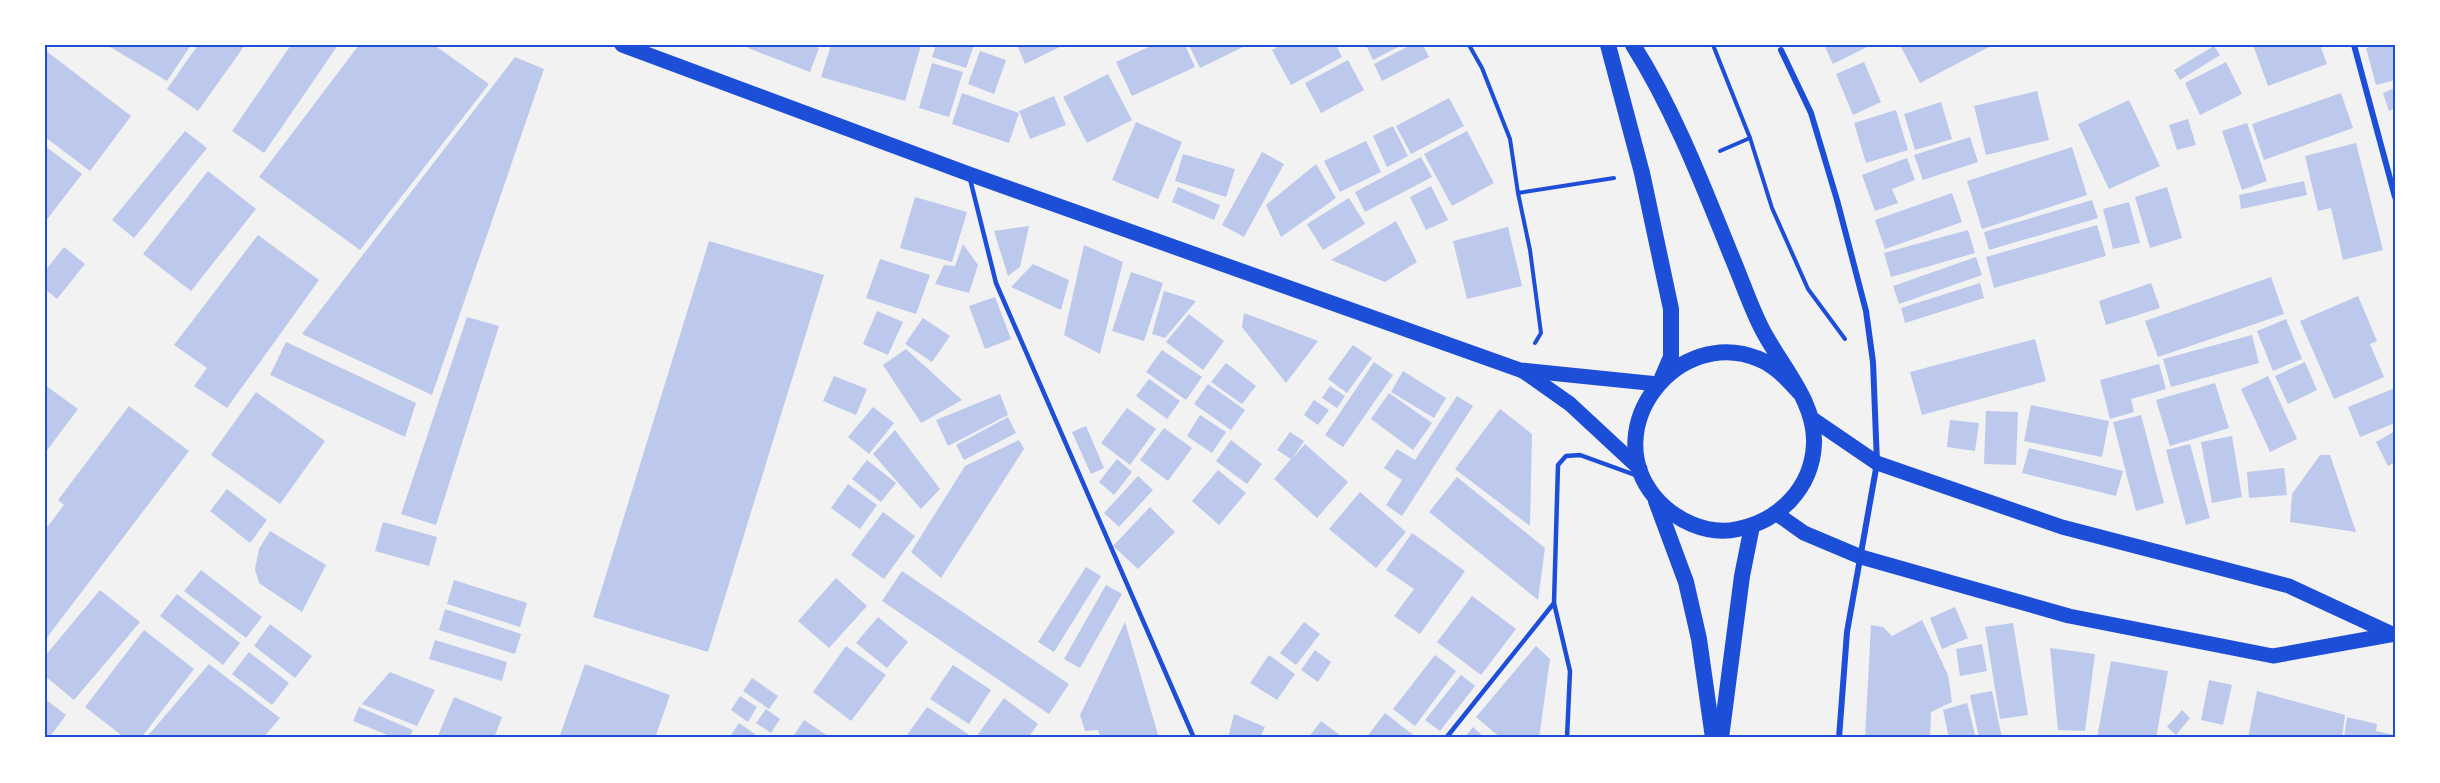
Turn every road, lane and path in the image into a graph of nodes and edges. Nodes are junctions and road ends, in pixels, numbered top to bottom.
1 (622, 45) edge
2 (1469, 45) edge
3 (1608, 45) edge
4 (1633, 45) edge
5 (1713, 45) edge
6 (2354, 45) edge
7 (1780, 47) edge
8 (969, 174) junction
9 (2395, 197) edge
10 (1873, 362) junction
11 (1520, 370) junction
12 (1660, 382) junction
13 (1799, 392) junction
14 (1811, 418) junction
15 (1877, 464) junction
16 (1642, 473) junction
17 (1653, 494) junction
18 (1777, 514) junction
19 (1752, 526) junction
20 (1861, 557) junction
21 (1554, 603) junction
22 (2392, 634) edge
23 (1194, 738) edge
24 (1446, 738) edge
25 (1567, 738) edge
26 (1713, 738) edge
27 (1721, 738) edge
28 (1839, 738) edge

1 - 8 main road
2 - 11 path
3 - 12 highway
4 - 13 highway
5 - 10 path
6 - 9 street
7 - 10 street
8 - 11 main road
8 - 23 lane
10 - 15 street
11 - 12 main road
11 - 16 main road
12 - 13 highway
12 - 16 highway
13 - 14 highway
14 - 15 main road
14 - 18 highway
15 - 20 street
15 - 22 main road
16 - 17 highway
16 - 21 lane
17 - 19 highway
17 - 26 highway
18 - 19 highway
18 - 20 main road
19 - 27 highway
20 - 22 main road
20 - 28 street
21 - 24 lane
21 - 25 lane

